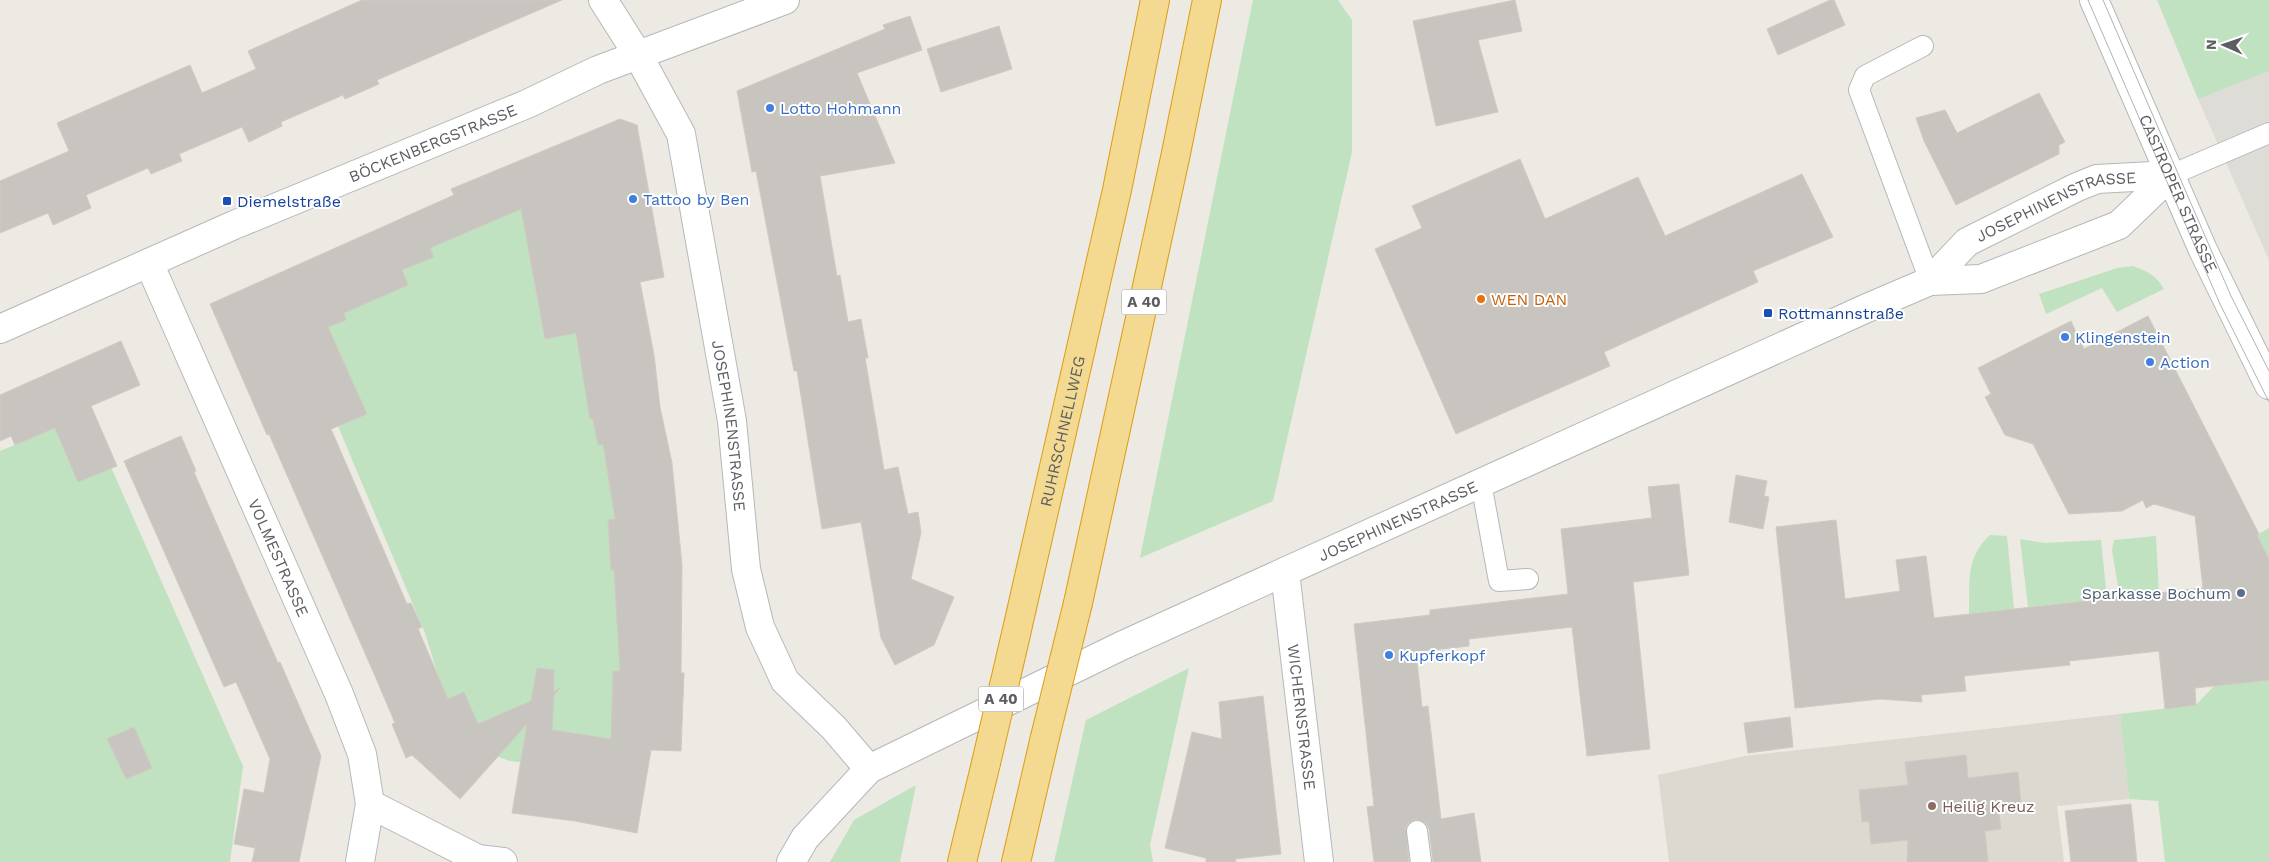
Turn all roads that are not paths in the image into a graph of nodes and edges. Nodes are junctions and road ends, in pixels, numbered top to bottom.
1 (603, 0) edge
2 (785, 0) edge
3 (1156, 0) edge
4 (1207, 0) edge
5 (2094, 0) edge
6 (1924, 46) dead end
7 (638, 56) junction
8 (2269, 133) edge
9 (2171, 175) junction
10 (149, 263) junction
11 (1930, 281) junction
12 (0, 329) edge
13 (2269, 385) edge
14 (1481, 483) junction
15 (1285, 572) junction
16 (1528, 578) dead end
17 (869, 768) junction
18 (370, 804) junction
19 (1417, 831) dead end
20 (360, 862) edge
21 (503, 862) edge
22 (791, 862) edge
23 (962, 862) edge
24 (1016, 862) edge
25 (1319, 862) edge
26 (1421, 862) edge

1 - 7 street
2 - 7 street, BÖCKENBERGSTRASSE
3 - 23 highway, RUHRSCHNELLWEG / A 40, bridge
4 - 24 highway, A 40, bridge
5 - 9 street, CASTROPER STRASSE
6 - 11 lane
7 - 10 street, BÖCKENBERGSTRASSE
7 - 17 street, JOSEPHINENSTRASSE
8 - 9 lane
9 - 11 street, JOSEPHINENSTRASSE
9 - 11 street, JOSEPHINENSTRASSE
9 - 13 street, CASTROPER STRASSE
10 - 12 street, BÖCKENBERGSTRASSE
10 - 18 street, VOLMESTRASSE
11 - 14 street, JOSEPHINENSTRASSE
14 - 15 street, JOSEPHINENSTRASSE
14 - 16 lane
15 - 17 street, JOSEPHINENSTRASSE
15 - 25 street, WICHERNSTRASSE
17 - 22 street, JOSEPHINENSTRASSE
18 - 20 street, VOLMESTRASSE
18 - 21 street
19 - 26 lane

